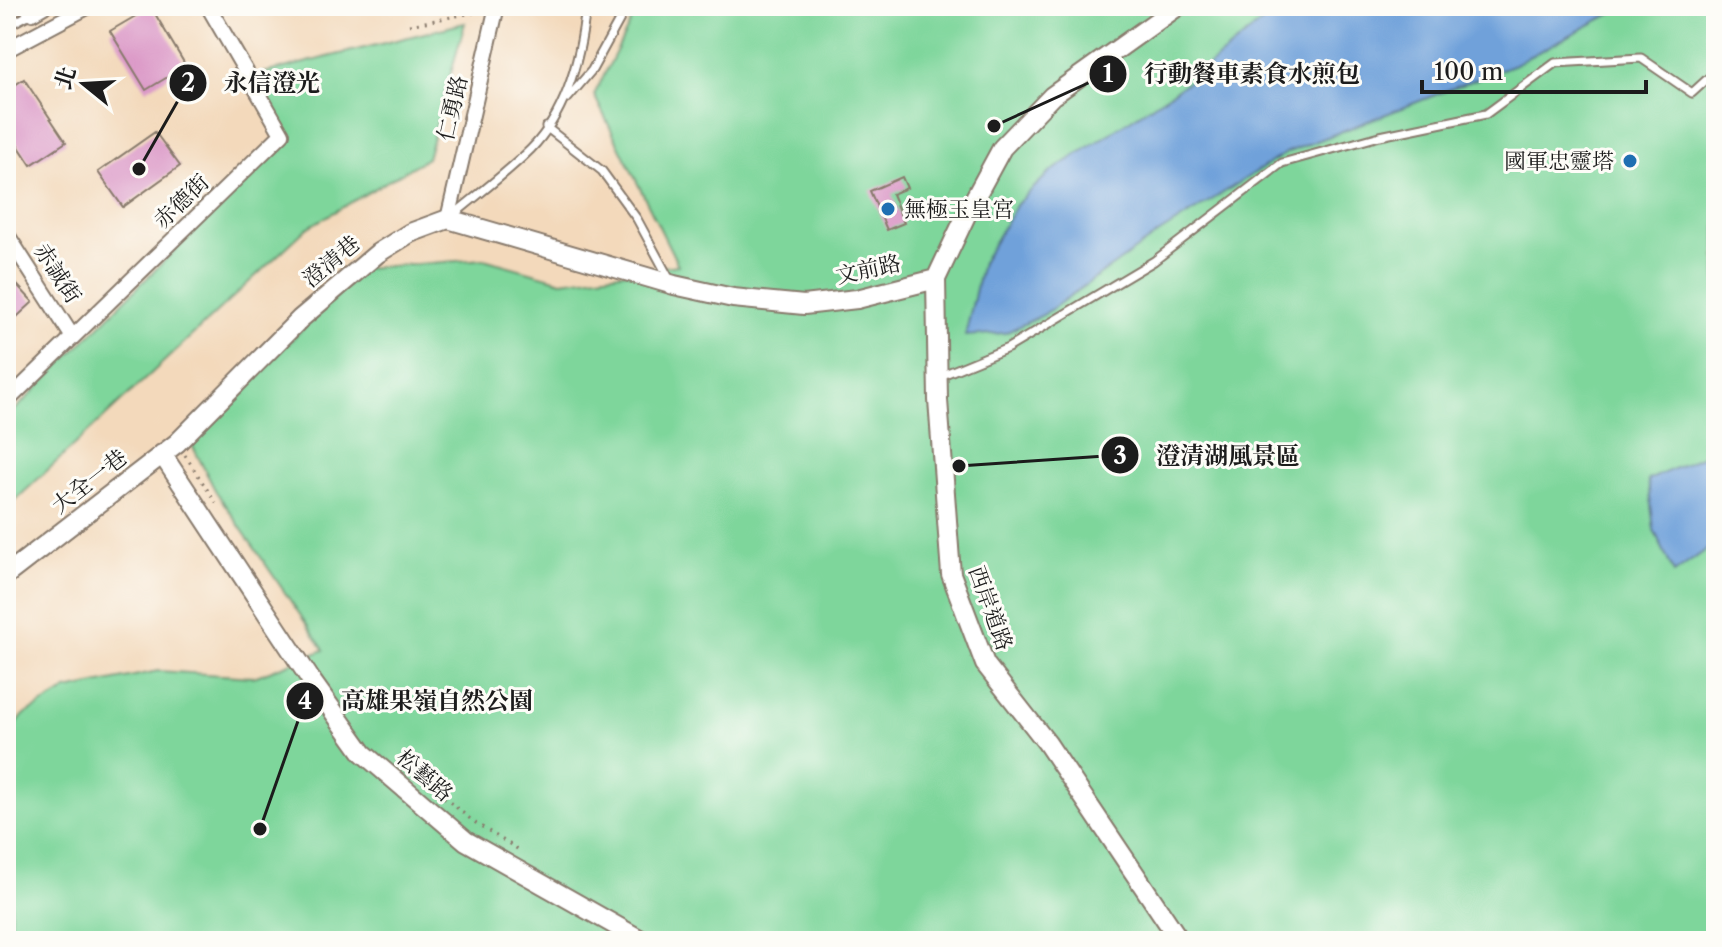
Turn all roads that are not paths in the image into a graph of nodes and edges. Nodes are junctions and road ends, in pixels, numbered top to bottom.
1 (89, 6) edge
2 (208, 6) edge
3 (497, 6) edge
4 (586, 6) edge
5 (627, 6) edge
6 (1178, 6) edge
7 (34, 8) edge
8 (6, 27) edge
9 (46, 30) junction
10 (6, 50) edge
11 (1716, 71) edge
12 (564, 102) junction
13 (546, 127) junction
14 (448, 219) junction
15 (6, 233) edge
16 (936, 279) junction
17 (674, 285) junction
18 (72, 336) junction
19 (938, 377) junction
20 (6, 402) edge
21 (170, 448) junction
22 (6, 575) edge
23 (645, 934) edge
24 (1180, 941) edge

1 - 9 street
2 - 18 street, 赤德街
3 - 14 street, 仁勇路
4 - 12 lane, 澄清巷
5 - 12 lane, 澄清巷
6 - 16 street, 文前路
7 - 8 lane
7 - 9 street
9 - 10 street
11 - 19 lane
12 - 13 lane, 澄清巷
13 - 14 lane, 澄清巷
13 - 17 lane
14 - 17 street, 文前路
14 - 21 street, 澄清巷
15 - 18 street, 赤誠街
16 - 17 street, 文前路
16 - 19 street, 西岸道路
18 - 20 street, 赤德街
19 - 24 street, 西岸道路
21 - 22 street, 大全一巷
21 - 23 street, 松藝路

